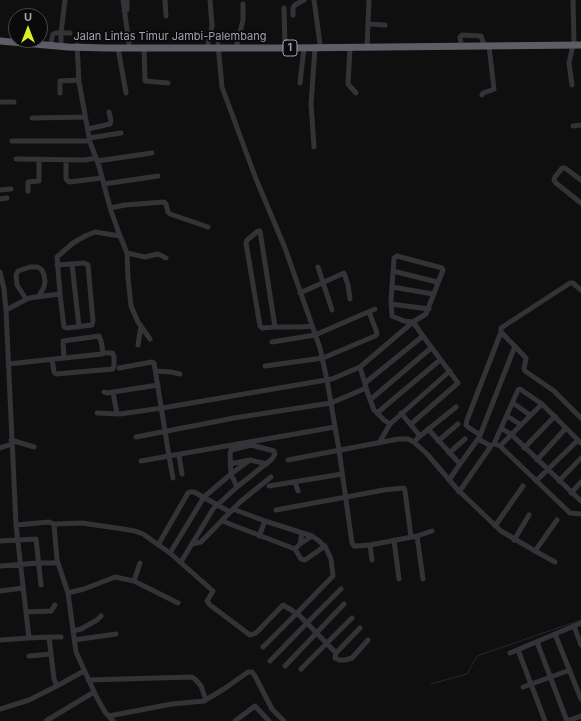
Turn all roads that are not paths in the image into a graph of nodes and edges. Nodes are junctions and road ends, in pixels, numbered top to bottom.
1 (65, 0) edge
2 (123, 0) edge
3 (127, 0) edge
4 (165, 0) edge
5 (210, 0) edge
6 (304, 0) edge
7 (314, 0) edge
8 (369, 0) edge
9 (573, 0) edge
10 (243, 4) dead end
11 (284, 8) dead end
12 (124, 11) junction
13 (292, 15) dead end
14 (166, 16) dead end
15 (368, 24) junction
16 (384, 25) dead end
17 (70, 32) dead end
18 (62, 34) junction
19 (0, 40) edge
20 (48, 43) edge
21 (51, 43) junction
22 (61, 44) junction
23 (129, 44) junction
24 (208, 44) junction
25 (238, 44) junction
26 (285, 44) junction
27 (486, 44) junction
28 (577, 44) edge
29 (77, 46) junction
30 (218, 46) junction
31 (318, 46) junction
32 (367, 46) junction
33 (118, 48) junction
34 (144, 48) junction
35 (304, 48) junction
36 (350, 48) junction
37 (79, 80) junction
38 (168, 83) dead end
39 (300, 83) dead end
40 (572, 85) dead end
41 (60, 93) dead end
42 (126, 93) dead end
43 (356, 93) dead end
44 (482, 95) dead end
45 (0, 102) edge
46 (14, 102) dead end
47 (109, 112) dead end
48 (85, 117) junction
49 (32, 118) dead end
50 (581, 125) edge
51 (106, 126) junction
52 (573, 126) dead end
53 (88, 129) junction
54 (121, 133) dead end
55 (108, 136) junction
56 (90, 140) junction
57 (12, 141) dead end
58 (314, 147) dead end
59 (152, 153) dead end
60 (16, 159) dead end
61 (39, 159) junction
62 (96, 159) junction
63 (66, 160) junction
64 (158, 176) dead end
65 (102, 178) junction
66 (581, 180) edge
67 (104, 184) junction
68 (11, 189) dead end
69 (0, 190) edge
70 (28, 191) dead end
71 (7, 198) dead end
72 (0, 199) edge
73 (581, 203) edge
74 (111, 211) junction
75 (208, 227) dead end
76 (120, 236) junction
77 (127, 253) junction
78 (166, 258) dead end
79 (72, 264) junction
80 (57, 265) junction
81 (318, 267) dead end
82 (393, 271) junction
83 (0, 274) edge
84 (437, 282) junction
85 (323, 283) junction
86 (392, 287) junction
87 (581, 290) edge
88 (300, 293) junction
89 (60, 294) junction
90 (433, 294) junction
91 (39, 296) junction
92 (26, 299) junction
93 (350, 299) dead end
94 (391, 304) junction
95 (375, 309) dead end
96 (428, 309) junction
97 (6, 310) junction
98 (332, 310) dead end
99 (369, 312) junction
100 (413, 322) junction
101 (141, 326) junction
102 (312, 326) junction
103 (79, 327) junction
104 (275, 327) junction
105 (501, 332) junction
106 (315, 335) junction
107 (423, 336) junction
108 (150, 339) dead end
109 (272, 342) dead end
110 (138, 345) dead end
111 (515, 346) junction
112 (431, 348) junction
113 (103, 353) junction
114 (64, 358) junction
115 (323, 358) junction
116 (52, 359) junction
117 (440, 360) junction
118 (8, 364) junction
119 (265, 366) dead end
120 (360, 366) junction
121 (119, 368) dead end
122 (156, 371) junction
123 (450, 372) junction
124 (180, 374) dead end
125 (327, 380) junction
126 (158, 385) junction
127 (366, 386) junction
128 (104, 392) dead end
129 (113, 392) junction
130 (370, 400) junction
131 (331, 403) junction
132 (513, 404) junction
133 (542, 404) junction
134 (456, 407) dead end
135 (162, 408) junction
136 (97, 413) dead end
137 (377, 413) junction
138 (401, 413) junction
139 (117, 414) junction
140 (508, 416) junction
141 (530, 416) junction
142 (555, 416) junction
143 (581, 418) edge
144 (390, 424) junction
145 (410, 424) junction
146 (458, 424) dead end
147 (522, 424) junction
148 (335, 427) junction
149 (501, 428) junction
150 (566, 428) junction
151 (428, 429) junction
152 (166, 431) junction
153 (512, 435) junction
154 (136, 436) dead end
155 (420, 436) junction
156 (479, 437) junction
157 (465, 439) dead end
158 (438, 441) junction
159 (12, 442) junction
160 (414, 442) junction
161 (580, 442) edge
162 (379, 443) junction
163 (0, 446) edge
164 (495, 446) junction
165 (34, 447) dead end
166 (524, 448) junction
167 (339, 450) junction
168 (449, 453) junction
169 (179, 455) junction
170 (170, 456) junction
171 (581, 458) edge
172 (250, 460) junction
173 (288, 460) dead end
174 (537, 460) junction
175 (141, 461) dead end
176 (230, 464) junction
177 (267, 464) junction
178 (460, 464) junction
179 (548, 469) junction
180 (182, 474) dead end
181 (231, 474) junction
182 (342, 474) junction
183 (271, 477) dead end
184 (173, 478) dead end
185 (449, 480) junction
186 (536, 480) junction
187 (559, 481) junction
188 (295, 482) junction
189 (581, 482) edge
190 (269, 486) dead end
191 (523, 486) dead end
192 (237, 487) junction
193 (298, 491) dead end
194 (459, 492) junction
195 (571, 493) junction
196 (204, 496) junction
197 (345, 498) junction
198 (240, 502) junction
199 (581, 502) edge
200 (217, 504) junction
201 (232, 510) junction
202 (276, 510) dead end
203 (241, 511) junction
204 (581, 514) edge
205 (529, 515) dead end
206 (557, 520) dead end
207 (222, 521) junction
208 (265, 521) junction
209 (54, 524) junction
210 (16, 525) junction
211 (495, 526) junction
212 (432, 531) dead end
213 (302, 533) junction
214 (259, 536) junction
215 (312, 536) junction
216 (414, 537) junction
217 (17, 540) junction
218 (394, 540) junction
219 (514, 540) junction
220 (0, 541) edge
221 (192, 544) junction
222 (300, 544) junction
223 (158, 545) junction
224 (370, 545) junction
225 (325, 546) junction
226 (295, 548) junction
227 (535, 551) junction
228 (170, 553) junction
229 (372, 560) dead end
230 (181, 562) junction
231 (555, 562) dead end
232 (38, 563) junction
233 (57, 563) junction
234 (140, 563) dead end
235 (19, 564) junction
236 (0, 566) edge
237 (399, 579) dead end
238 (423, 579) dead end
239 (134, 581) junction
240 (41, 585) dead end
241 (23, 588) junction
242 (341, 589) dead end
243 (0, 591) edge
244 (68, 593) junction
245 (178, 604) dead end
246 (344, 604) dead end
247 (55, 605) dead end
248 (26, 612) junction
249 (295, 612) junction
250 (101, 616) dead end
251 (352, 618) dead end
252 (307, 623) junction
253 (581, 623) edge
254 (574, 626) junction
255 (360, 628) dead end
256 (73, 631) junction
257 (116, 634) dead end
258 (316, 634) junction
259 (555, 634) junction
260 (49, 637) junction
261 (62, 637) dead end
262 (28, 638) junction
263 (0, 640) edge
264 (74, 640) junction
265 (368, 640) dead end
266 (537, 642) junction
267 (326, 644) junction
268 (581, 645) edge
269 (263, 647) dead end
270 (518, 650) junction
271 (336, 653) junction
272 (510, 653) dead end
273 (51, 654) junction
274 (30, 656) dead end
275 (270, 661) dead end
276 (284, 666) dead end
277 (301, 669) dead end
278 (570, 670) junction
279 (84, 671) junction
280 (551, 677) junction
281 (88, 680) junction
282 (531, 684) junction
283 (57, 686) junction
284 (523, 688) dead end
285 (94, 692) junction
286 (581, 699) edge
287 (206, 700) junction
288 (0, 709) edge
289 (109, 716) junction
290 (581, 716) edge
291 (265, 720) edge
292 (46, 721) edge
293 (113, 721) edge
294 (235, 721) edge
295 (284, 721) edge
296 (545, 721) edge
297 (567, 721) edge

1 - 18 street
2 - 12 street
3 - 12 street
4 - 14 street
5 - 24 street
6 - 13 street
7 - 31 street
8 - 15 street
9 - 28 street
10 - 25 street
11 - 26 street
12 - 23 street
15 - 16 street
15 - 32 street
17 - 18 street
18 - 21 street
18 - 22 street
19 - 29 highway, Jalan Lintas Timur Jambi-Palembang / 1
20 - 21 highway, Jalan Lintas Timur Jambi-Palembang / 1
21 - 22 highway, Jalan Lintas Timur Jambi-Palembang / 1
22 - 29 highway, Jalan Lintas Timur Jambi-Palembang / 1
23 - 24 highway, Jalan Lintas Timur Jambi-Palembang / 1
23 - 29 highway, Jalan Lintas Timur Jambi-Palembang / 1
24 - 30 highway, Jalan Lintas Timur Jambi-Palembang / 1
25 - 26 highway, Jalan Lintas Timur Jambi-Palembang / 1
25 - 30 highway, Jalan Lintas Timur Jambi-Palembang / 1
26 - 31 highway, Jalan Lintas Timur Jambi-Palembang / 1
27 - 28 highway, Jalan Lintas Timur Jambi-Palembang / 1
27 - 32 highway, Jalan Lintas Timur Jambi-Palembang / 1
27 - 32 highway, Jalan Lintas Timur Jambi-Palembang / 1
27 - 44 street
28 - 40 street
29 - 33 highway, Jalan Lintas Timur Jambi-Palembang / 1
29 - 37 street
30 - 34 highway, Jalan Lintas Timur Jambi-Palembang / 1
30 - 35 highway, Jalan Lintas Timur Jambi-Palembang / 1
30 - 88 street
31 - 32 highway, Jalan Lintas Timur Jambi-Palembang / 1
31 - 35 highway, Jalan Lintas Timur Jambi-Palembang / 1
31 - 36 highway, Jalan Lintas Timur Jambi-Palembang / 1
31 - 58 street
32 - 36 highway, Jalan Lintas Timur Jambi-Palembang / 1
33 - 34 highway, Jalan Lintas Timur Jambi-Palembang / 1
33 - 42 street
34 - 38 street
35 - 39 street
36 - 43 street
37 - 41 street
37 - 48 street
45 - 46 street
47 - 51 street
48 - 49 street
48 - 53 street
50 - 52 street
51 - 53 street
51 - 55 street
53 - 56 street
54 - 55 street
55 - 56 street
56 - 57 street
56 - 62 street
59 - 62 street
60 - 61 street
61 - 63 street
61 - 70 street
62 - 63 street
62 - 65 street
63 - 65 street
64 - 67 street
65 - 67 street
66 - 73 street
67 - 74 street
68 - 69 street
71 - 72 street
74 - 75 street
74 - 76 street
76 - 77 street
76 - 80 street
77 - 78 street
77 - 101 street
79 - 80 street
79 - 103 street
79 - 103 street
80 - 89 street
81 - 85 street
82 - 84 street
82 - 84 street
82 - 86 street
83 - 97 street
84 - 90 street
85 - 88 street
85 - 93 street
85 - 98 street
86 - 90 street
86 - 94 street
87 - 105 street
88 - 102 street
89 - 91 street
89 - 103 street
90 - 96 street
91 - 92 street
91 - 92 street
92 - 97 street
94 - 96 street
94 - 100 street
95 - 99 street
96 - 100 street
97 - 118 street
99 - 106 street
99 - 115 street
100 - 107 street
100 - 120 street
101 - 108 street
101 - 110 street
102 - 104 street
102 - 106 street
104 - 104 street
105 - 111 street
105 - 156 street
106 - 109 street
106 - 115 street
107 - 112 street
107 - 127 street
111 - 143 street
111 - 156 street
112 - 117 street
112 - 130 street
113 - 114 street
113 - 114 street
113 - 116 street
114 - 116 street
115 - 119 street
115 - 125 street
116 - 118 street
117 - 123 street
117 - 137 street
118 - 159 street
120 - 125 street
120 - 127 street
121 - 122 street
122 - 124 street
122 - 126 street
123 - 138 street
123 - 145 street
125 - 131 street
125 - 135 street
126 - 129 street
126 - 135 street
127 - 130 street
127 - 131 street
128 - 129 street
129 - 139 street
130 - 137 street
131 - 148 street
131 - 152 street
132 - 133 street
132 - 140 street
132 - 141 street
133 - 141 street
133 - 142 street
134 - 151 street
135 - 139 street
135 - 152 street
136 - 139 street
137 - 144 street
138 - 144 street
138 - 145 street
140 - 147 street
140 - 149 street
141 - 147 street
142 - 150 street
142 - 166 street
144 - 162 street
145 - 155 street
146 - 158 street
147 - 153 street
148 - 167 street
148 - 169 street
149 - 153 street
149 - 164 street
150 - 161 street
150 - 174 street
151 - 155 street
151 - 158 street
152 - 154 street
152 - 170 street
153 - 164 street
153 - 166 street
155 - 160 street
156 - 164 street
156 - 178 street
157 - 168 street
158 - 168 street
159 - 163 street
159 - 165 street
159 - 210 street
160 - 162 street
160 - 185 street
161 - 179 street
162 - 167 street
164 - 186 street
164 - 194 street
166 - 174 street
167 - 173 street
167 - 182 street
168 - 178 street
169 - 170 street
169 - 180 street
170 - 175 street
170 - 184 street
171 - 187 street
172 - 176 street
172 - 177 street
172 - 181 street
174 - 179 street
176 - 177 street
176 - 181 street
177 - 192 street
178 - 185 street
179 - 186 street
179 - 187 street
181 - 192 street
181 - 196 street
182 - 188 street
182 - 197 street
183 - 198 street
185 - 194 street
186 - 204 street
187 - 195 street
188 - 190 street
188 - 193 street
189 - 195 street
191 - 211 street
192 - 200 street
194 - 211 street
195 - 199 street
196 - 200 street
196 - 223 street
196 - 228 street
197 - 202 street
197 - 216 street
197 - 224 street
198 - 201 street
198 - 203 street
200 - 201 street
200 - 221 street
201 - 203 street
201 - 207 street
203 - 208 street
205 - 219 street
206 - 227 street
207 - 214 street
207 - 221 street
208 - 213 street
208 - 214 street
209 - 210 street
209 - 223 street
209 - 233 street
210 - 217 street
211 - 219 street
212 - 216 street
213 - 215 street
213 - 222 street
214 - 226 street
215 - 222 street
215 - 225 street
216 - 218 street
216 - 238 street
217 - 220 street
217 - 232 street
217 - 235 street
218 - 224 street
218 - 237 street
219 - 227 street
221 - 230 street
222 - 226 street
223 - 228 street
224 - 229 street
225 - 226 street
225 - 249 street
227 - 231 street
228 - 230 street
230 - 249 street
232 - 233 street
232 - 235 street
232 - 240 street
233 - 244 street
234 - 239 street
235 - 236 street
235 - 241 street
239 - 244 street
239 - 245 street
241 - 243 street
241 - 248 street
242 - 252 street
244 - 256 street
246 - 258 street
247 - 248 street
248 - 262 street
249 - 252 street
249 - 269 street
250 - 256 street
251 - 267 street
252 - 258 street
252 - 275 street
253 - 254 street
254 - 259 street
254 - 268 street
255 - 271 street
256 - 264 street
257 - 264 street
258 - 267 street
258 - 276 street
259 - 266 street
259 - 278 street
260 - 261 street
260 - 262 street
260 - 273 street
262 - 263 street
264 - 279 street
265 - 271 street
266 - 270 street
266 - 280 street
267 - 271 street
267 - 277 street
270 - 272 street
270 - 282 street
273 - 274 street
273 - 283 street
278 - 280 street
278 - 286 street
279 - 281 street
279 - 283 street
280 - 282 street
280 - 297 street
281 - 285 street
281 - 287 street
282 - 284 street
282 - 296 street
283 - 288 street
285 - 289 street
285 - 292 street
287 - 289 street
287 - 295 street
289 - 293 street
290 - 297 street
291 - 294 street

